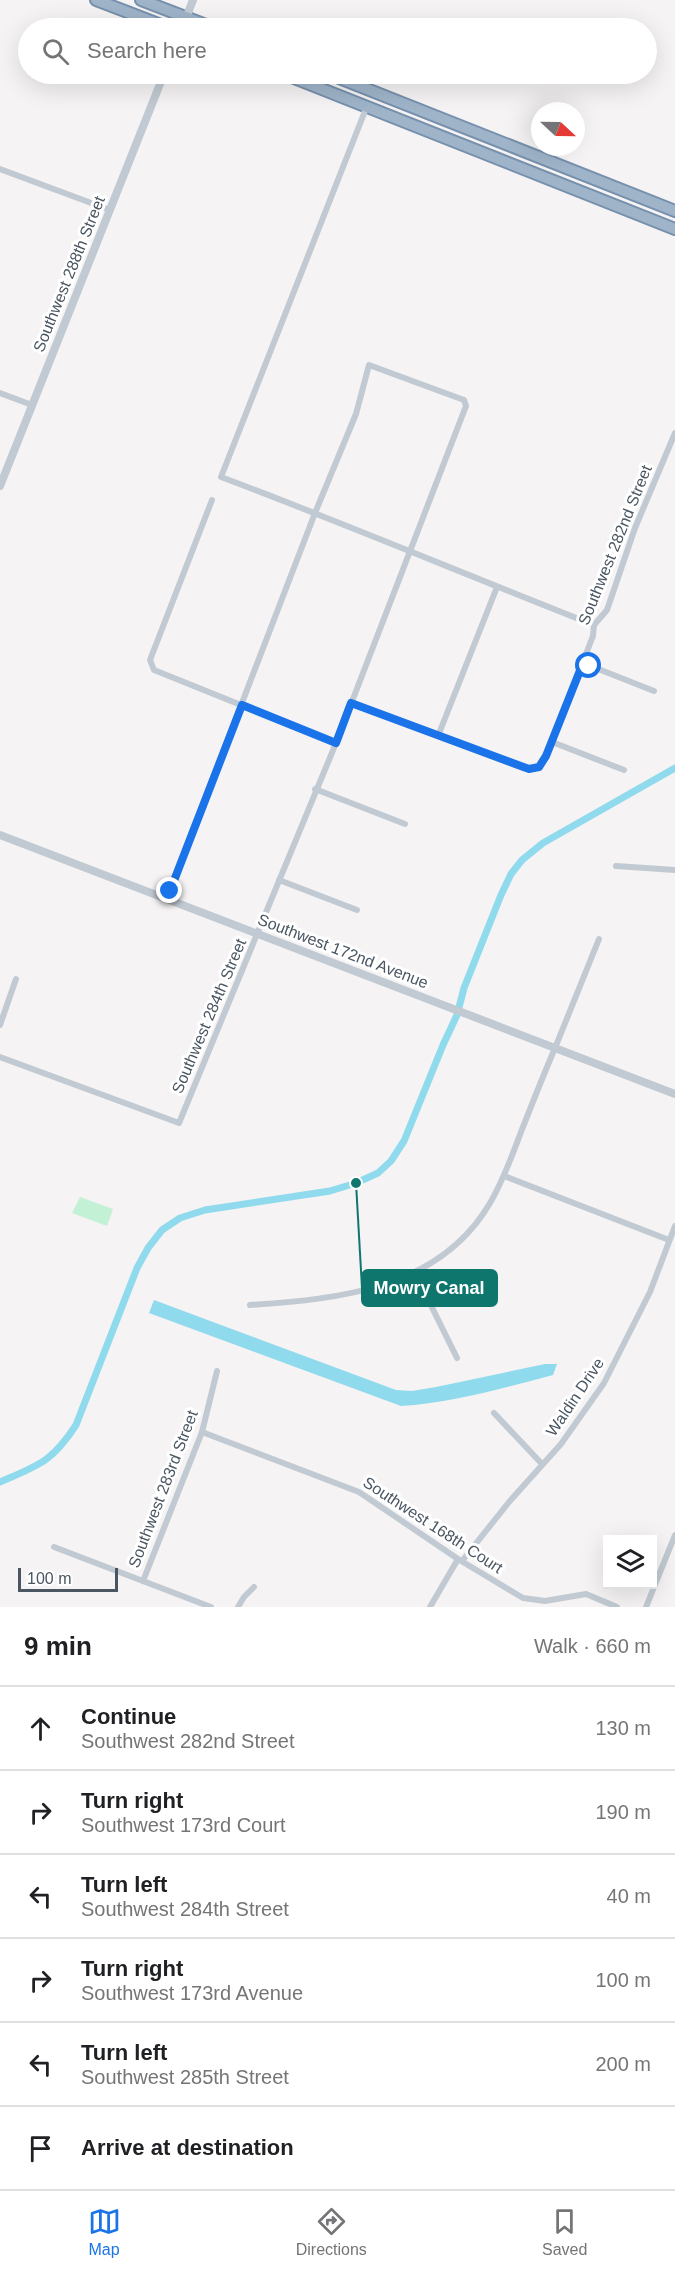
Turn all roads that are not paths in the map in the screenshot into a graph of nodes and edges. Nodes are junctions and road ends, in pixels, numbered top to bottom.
1 (96, 0) edge
2 (141, 0) edge
3 (192, 0) edge
4 (186, 17) joint
5 (143, 18) edge
6 (160, 84) edge
7 (310, 84) edge
8 (354, 84) edge
9 (367, 106) junction
10 (0, 169) edge
11 (110, 210) junction
12 (675, 211) edge
13 (675, 229) edge
14 (0, 393) edge
15 (32, 405) junction
16 (675, 433) edge
17 (0, 486) edge
18 (212, 500) dead end
19 (315, 513) junction
20 (409, 552) junction
21 (497, 587) junction
22 (594, 625) junction
23 (583, 663) junction
24 (654, 692) dead end
25 (351, 703) junction
26 (242, 705) junction
27 (438, 736) junction
28 (552, 742) junction
29 (336, 743) junction
30 (624, 770) dead end
31 (315, 789) junction
32 (405, 824) dead end
33 (0, 835) edge
34 (616, 866) dead end
35 (675, 870) edge
36 (279, 880) junction
37 (167, 898) junction
38 (357, 909) dead end
39 (258, 934) junction
40 (599, 939) dead end
41 (16, 980) dead end
42 (0, 1025) edge
43 (555, 1048) junction
44 (0, 1057) edge
45 (675, 1094) edge
46 (504, 1176) junction
47 (675, 1226) edge
48 (669, 1240) junction
49 (416, 1273) junction
50 (250, 1305) dead end
51 (458, 1358) dead end
52 (217, 1371) dead end
53 (494, 1413) dead end
54 (202, 1432) junction
55 (542, 1464) junction
56 (675, 1535) edge
57 (54, 1547) dead end
58 (460, 1560) junction
59 (143, 1581) junction
60 (254, 1587) dead end
61 (211, 1607) edge
62 (238, 1607) edge
63 (430, 1607) edge
64 (617, 1607) edge
65 (646, 1607) edge

1 - 5 highway
2 - 4 highway
3 - 4 street
6 - 11 street, Southwest 288th Street
7 - 9 highway
8 - 12 highway
9 - 13 highway
9 - 19 street
10 - 11 street
11 - 15 street, Southwest 288th Street
14 - 15 street
15 - 17 street, Southwest 288th Street
16 - 22 street, Southwest 282nd Street
18 - 26 street
19 - 20 street
19 - 20 street, Southwest 284th Street
19 - 26 street
20 - 21 street
20 - 25 street, Southwest 284th Street
21 - 22 street
21 - 27 street
22 - 23 street, Southwest 282nd Street
23 - 24 street
23 - 28 street, Southwest 282nd Street
25 - 27 street
25 - 29 street, Southwest 284th Street
26 - 29 street
26 - 37 street
27 - 28 street, Southwest 282nd Street
28 - 30 street
29 - 31 street, Southwest 284th Street
31 - 32 street
31 - 36 street, Southwest 284th Street
33 - 37 street, Southwest 172nd Avenue
34 - 35 street
36 - 38 street
36 - 39 street, Southwest 284th Street
37 - 39 street, Southwest 172nd Avenue
39 - 43 street, Southwest 172nd Avenue
39 - 44 street, Southwest 284th Street
40 - 43 street
41 - 42 street
43 - 45 street, Southwest 172nd Avenue
43 - 46 street
46 - 48 street
46 - 49 street
47 - 48 street, Waldin Drive
48 - 55 street, Waldin Drive
49 - 50 street
49 - 51 street
52 - 54 street, Southwest 283rd Street
53 - 55 street
54 - 58 street, Southwest 168th Court
54 - 59 street, Southwest 283rd Street
55 - 58 street, Waldin Drive
56 - 65 street
57 - 59 street
58 - 63 street, Waldin Drive
58 - 64 street, Southwest 168th Court
59 - 61 street
60 - 62 street

